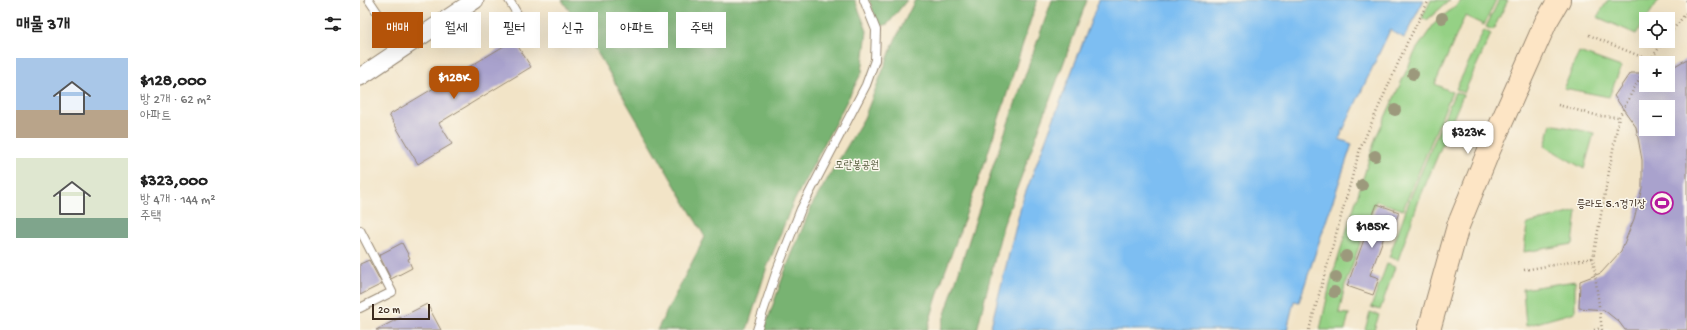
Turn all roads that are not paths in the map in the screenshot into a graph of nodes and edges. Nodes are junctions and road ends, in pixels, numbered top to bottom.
1 (369, 0) edge
2 (509, 0) edge
3 (864, 0) edge
4 (1559, 0) edge
5 (469, 2) edge
6 (516, 12) edge
7 (402, 49) junction
8 (360, 77) edge
9 (360, 230) edge
10 (360, 308) edge
11 (756, 330) edge
12 (1429, 330) edge

1 - 7 lane
2 - 6 lane
3 - 11 lane
4 - 12 street
5 - 7 street
7 - 8 street
9 - 10 lane

